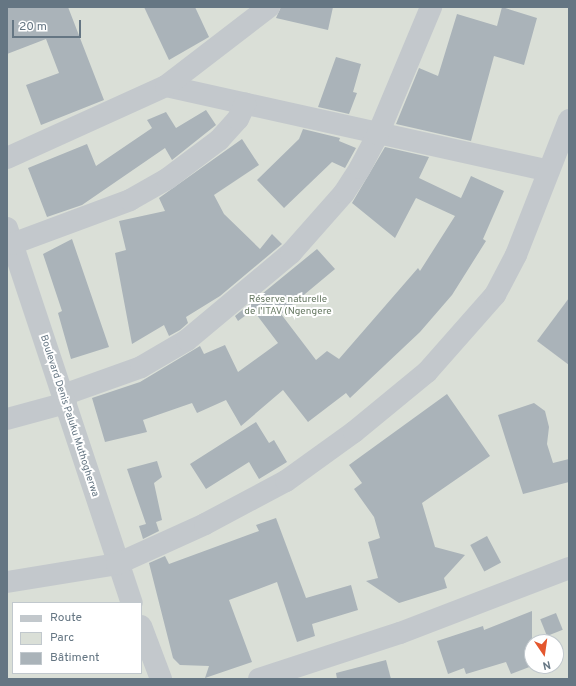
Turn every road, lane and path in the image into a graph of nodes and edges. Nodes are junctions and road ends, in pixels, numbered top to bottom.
1 (269, 7) edge
2 (431, 7) edge
3 (166, 86) junction
4 (244, 104) junction
5 (569, 120) edge
6 (378, 134) junction
7 (7, 158) edge
8 (549, 171) junction
9 (9, 239) edge
10 (65, 399) junction
11 (7, 419) edge
12 (117, 564) junction
13 (569, 568) edge
14 (7, 582) edge
15 (132, 602) edge
16 (142, 629) edge
17 (161, 679) edge
18 (259, 679) edge

1 - 3 street
2 - 6 street
3 - 4 street
3 - 7 street
4 - 6 street
4 - 9 street
5 - 8 street
6 - 8 street
6 - 10 street
8 - 12 street
9 - 10 street, Boulevard Denis Paluku Muthogherwa
10 - 11 street
10 - 12 street, Boulevard Denis Paluku Muthogherwa
12 - 14 street
12 - 15 street, Boulevard Denis Paluku Muthogherwa
13 - 18 street
16 - 17 street

